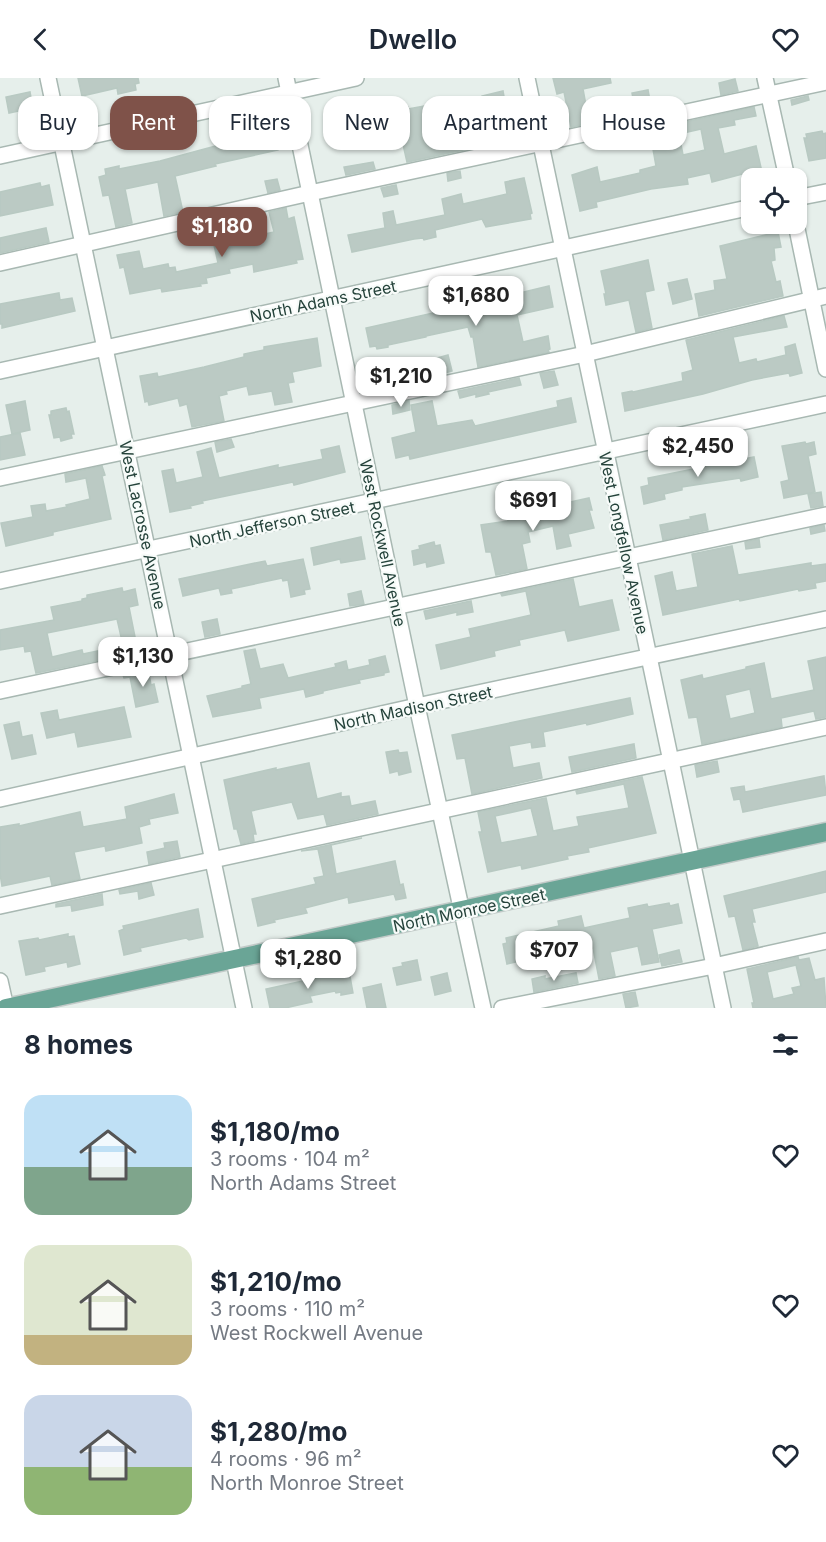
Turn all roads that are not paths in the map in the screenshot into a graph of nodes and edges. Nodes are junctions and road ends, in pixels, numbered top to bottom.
1 (48, 78) edge
2 (356, 78) edge
3 (527, 78) edge
4 (765, 78) edge
5 (826, 82) edge
6 (287, 85) edge
7 (768, 94) junction
8 (52, 96) edge
9 (531, 96) edge
10 (98, 133) edge
11 (569, 138) edge
12 (27, 150) edge
13 (64, 150) edge
14 (513, 150) edge
15 (542, 150) edge
16 (0, 156) edge
17 (785, 168) edge
18 (826, 192) edge
19 (310, 193) junction
20 (807, 196) edge
21 (741, 209) edge
22 (799, 234) edge
23 (84, 245) junction
24 (562, 248) junction
25 (0, 263) edge
26 (333, 298) junction
27 (819, 298) edge
28 (105, 348) junction
29 (585, 354) junction
30 (826, 369) edge
31 (0, 371) edge
32 (354, 403) junction
33 (826, 404) edge
34 (127, 451) junction
35 (606, 452) junction
36 (0, 478) edge
37 (375, 502) junction
38 (826, 515) edge
39 (148, 551) junction
40 (627, 556) junction
41 (0, 582) edge
42 (396, 605) junction
43 (826, 619) edge
44 (170, 654) junction
45 (648, 657) junction
46 (0, 690) edge
47 (417, 706) junction
48 (826, 727) edge
49 (191, 757) junction
50 (671, 760) junction
51 (0, 799) edge
52 (439, 810) junction
53 (826, 832) edge
54 (213, 859) junction
55 (693, 861) junction
56 (0, 906) edge
57 (462, 911) junction
58 (826, 941) edge
59 (234, 960) junction
60 (714, 966) junction
61 (0, 981) edge
62 (6, 1008) edge
63 (244, 1008) edge
64 (483, 1008) edge
65 (502, 1008) edge
66 (723, 1008) edge

1 - 8 street, West Lacrosse Avenue
2 - 6 street
3 - 9 street, West Longfellow Avenue
4 - 7 street
5 - 7 street
6 - 10 street
6 - 19 street, West Rockwell Avenue
7 - 11 street
7 - 17 street
12 - 16 street
13 - 23 street, West Lacrosse Avenue
14 - 19 street
15 - 24 street, West Longfellow Avenue
18 - 20 street
19 - 23 street
19 - 26 street, West Rockwell Avenue
21 - 24 street, North Adams Street
22 - 27 street
23 - 25 street
23 - 28 street, West Lacrosse Avenue
24 - 26 street, North Adams Street
24 - 29 street, West Longfellow Avenue
26 - 28 street, North Adams Street
26 - 32 street, West Rockwell Avenue
27 - 29 street
27 - 30 street
28 - 31 street, North Adams Street
28 - 34 street, West Lacrosse Avenue
29 - 32 street
29 - 35 street, West Longfellow Avenue
32 - 34 street
32 - 37 street, West Rockwell Avenue
33 - 35 street, North Jefferson Street
34 - 36 street
34 - 39 street, West Lacrosse Avenue
35 - 37 street, North Jefferson Street
35 - 40 street, West Longfellow Avenue
37 - 39 street, North Jefferson Street
37 - 42 street, West Rockwell Avenue
38 - 40 street
39 - 41 street, North Jefferson Street
39 - 44 street, West Lacrosse Avenue
40 - 42 street
40 - 45 street, West Longfellow Avenue
42 - 44 street
42 - 47 street, West Rockwell Avenue
43 - 45 street, North Madison Street
44 - 46 street
44 - 49 street, West Lacrosse Avenue
45 - 47 street, North Madison Street
45 - 50 street, West Longfellow Avenue
47 - 49 street, North Madison Street
47 - 52 street, West Rockwell Avenue
48 - 50 street
49 - 51 street, North Madison Street
49 - 54 street, West Lacrosse Avenue
50 - 52 street
50 - 55 street, West Longfellow Avenue
52 - 54 street
52 - 57 street, West Rockwell Avenue
53 - 55 main road, North Monroe Street
54 - 56 street
54 - 59 street, West Lacrosse Avenue
55 - 57 main road, North Monroe Street
55 - 60 street, West Longfellow Avenue
57 - 59 main road, North Monroe Street
57 - 64 street, West Rockwell Avenue
58 - 60 street
59 - 62 main road, North Monroe Street
59 - 63 street, West Lacrosse Avenue
60 - 65 street
60 - 66 street, West Longfellow Avenue
61 - 62 street

